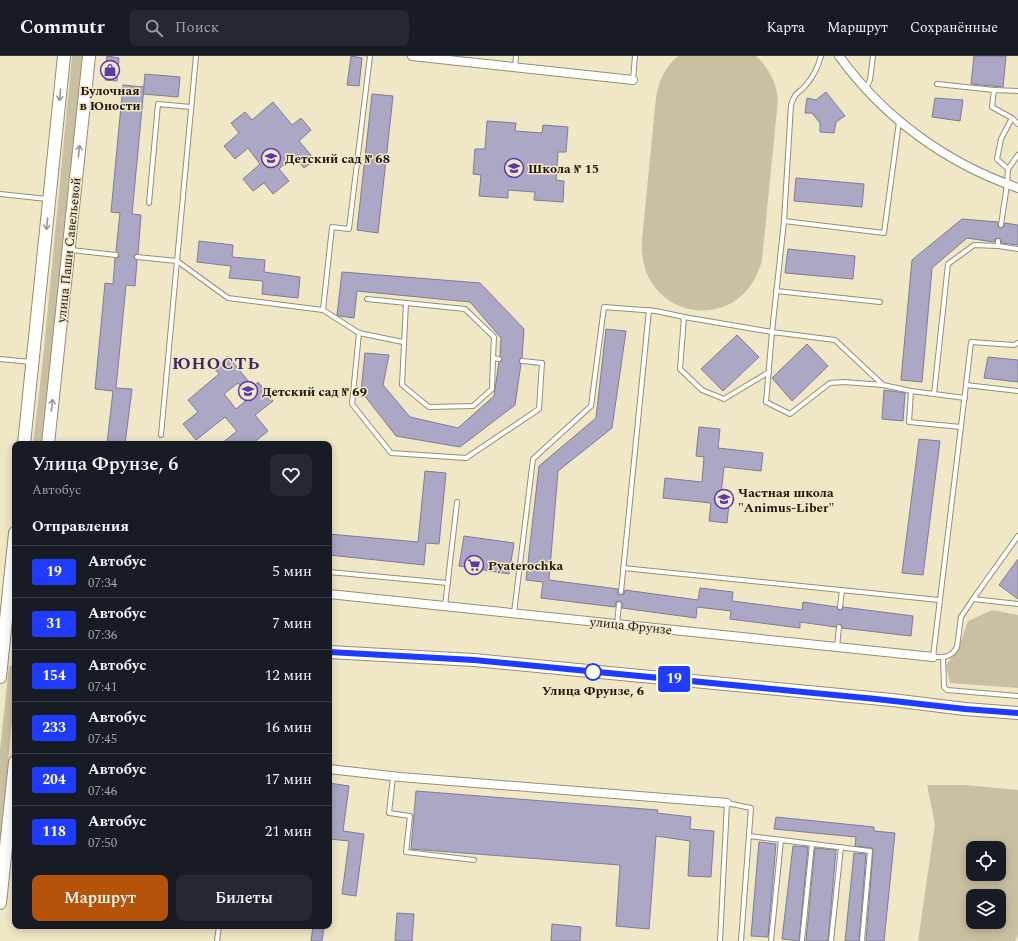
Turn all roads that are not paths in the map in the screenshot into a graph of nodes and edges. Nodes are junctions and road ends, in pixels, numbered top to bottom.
1 (64, 56) edge
2 (89, 56) edge
3 (196, 56) edge
4 (370, 56) edge
5 (412, 56) edge
6 (516, 56) edge
7 (635, 56) edge
8 (821, 56) edge
9 (839, 56) edge
10 (873, 56) edge
11 (515, 67) junction
12 (632, 80) joint
13 (937, 84) dead end
14 (866, 89) junction
15 (994, 90) junction
16 (1018, 91) edge
17 (191, 107) junction
18 (1012, 118) junction
19 (899, 122) junction
20 (1018, 124) edge
21 (1018, 155) edge
22 (1008, 169) junction
23 (1007, 185) junction
24 (1018, 188) edge
25 (0, 194) edge
26 (49, 199) junction
27 (149, 203) dead end
28 (784, 222) junction
29 (1001, 225) dead end
30 (1018, 248) edge
31 (68, 250) junction
32 (116, 255) dead end
33 (137, 257) dead end
34 (177, 260) junction
35 (776, 291) junction
36 (367, 299) dead end
37 (880, 302) dead end
38 (406, 303) junction
39 (323, 310) junction
40 (649, 310) junction
41 (684, 318) junction
42 (772, 332) junction
43 (359, 333) junction
44 (403, 342) junction
45 (1018, 343) edge
46 (493, 358) junction
47 (0, 359) edge
48 (499, 359) dead end
49 (522, 361) dead end
50 (32, 362) junction
51 (769, 372) junction
52 (883, 385) junction
53 (966, 385) junction
54 (911, 391) junction
55 (1018, 391) edge
56 (934, 394) junction
57 (965, 398) junction
58 (961, 427) junction
59 (161, 435) dead end
60 (24, 441) edge
61 (48, 441) edge
62 (457, 502) dead end
63 (1018, 536) edge
64 (623, 568) junction
65 (12, 569) edge
66 (332, 572) edge
67 (448, 584) junction
68 (842, 590) junction
69 (621, 592) dead end
70 (332, 594) edge
71 (973, 599) junction
72 (940, 600) junction
73 (619, 604) dead end
74 (1018, 604) edge
75 (445, 606) junction
76 (840, 607) dead end
77 (514, 613) junction
78 (617, 624) junction
79 (839, 627) dead end
80 (7, 628) edge
81 (837, 647) junction
82 (332, 652) edge
83 (933, 657) junction
84 (943, 657) junction
85 (0, 677) edge
86 (1018, 696) edge
87 (1018, 713) edge
88 (332, 769) edge
89 (393, 776) junction
90 (12, 790) edge
91 (726, 802) junction
92 (749, 836) junction
93 (781, 840) junction
94 (812, 844) junction
95 (841, 847) junction
96 (474, 860) dead end
97 (0, 903) edge
98 (219, 929) edge
99 (217, 941) edge
100 (720, 941) edge
101 (741, 941) edge
102 (771, 941) edge
103 (802, 941) edge
104 (831, 941) edge
105 (862, 941) edge

1 -> 26 main road, улица Паши Савельевой
31 -> 2 main road, улица Паши Савельевой
3 - 17 lane
4 - 39 lane
5 - 11 street
6 - 11 lane
7 - 12 lane
8 - 28 lane
9 - 14 street
10 - 14 lane
11 - 12 street
13 - 15 lane
14 - 19 street
15 - 16 lane
15 - 18 lane
17 - 27 lane
17 - 34 lane
18 - 20 lane
18 - 22 lane
19 - 23 street
19 - 28 lane
21 - 22 lane
22 - 23 lane
23 - 24 street
23 - 29 lane
25 - 26 lane
26 -> 50 main road, улица Паши Савельевой
28 - 35 lane
30 - 56 lane
31 - 32 lane
61 -> 31 main road, улица Паши Савельевой
33 - 34 lane
34 - 39 lane
34 - 59 lane
35 - 37 lane
35 - 42 lane
36 - 38 lane
38 - 44 lane
38 - 46 lane
39 - 43 lane
40 - 41 lane
40 - 64 lane
40 - 77 lane
41 - 42 lane
41 - 51 lane
42 - 51 lane
42 - 52 lane
43 - 44 lane
43 - 49 lane
44 - 46 lane
45 - 53 lane
46 - 48 lane
47 - 50 lane
50 - 60 main road, улица Паши Савельевой
51 - 52 lane
52 - 54 lane
53 - 55 lane
53 - 57 lane
54 - 56 lane
54 - 58 lane
56 - 57 lane
57 - 58 lane
58 - 72 lane
62 - 67 lane
63 - 71 lane
64 - 68 lane
64 - 69 lane
65 - 80 main road
66 - 67 lane
67 - 75 lane
68 - 72 lane
68 - 76 lane
70 - 75 street, улица Фрунзе
71 - 74 lane
71 - 84 lane
72 - 83 lane
73 - 78 lane
75 - 77 street, улица Фрунзе
77 - 78 street, улица Фрунзе
78 - 81 street, улица Фрунзе
79 - 81 lane
80 - 85 main road
81 - 83 street, улица Фрунзе
82 - 87 main road
83 - 84 lane
84 - 86 lane
88 - 89 street
89 - 91 street
89 - 96 lane
90 - 97 main road
91 - 92 lane
91 - 100 lane
92 - 93 lane
92 - 101 lane
93 - 94 lane
93 - 102 lane
94 - 95 lane
94 - 103 lane
95 - 104 lane
95 - 105 lane
98 - 99 lane

